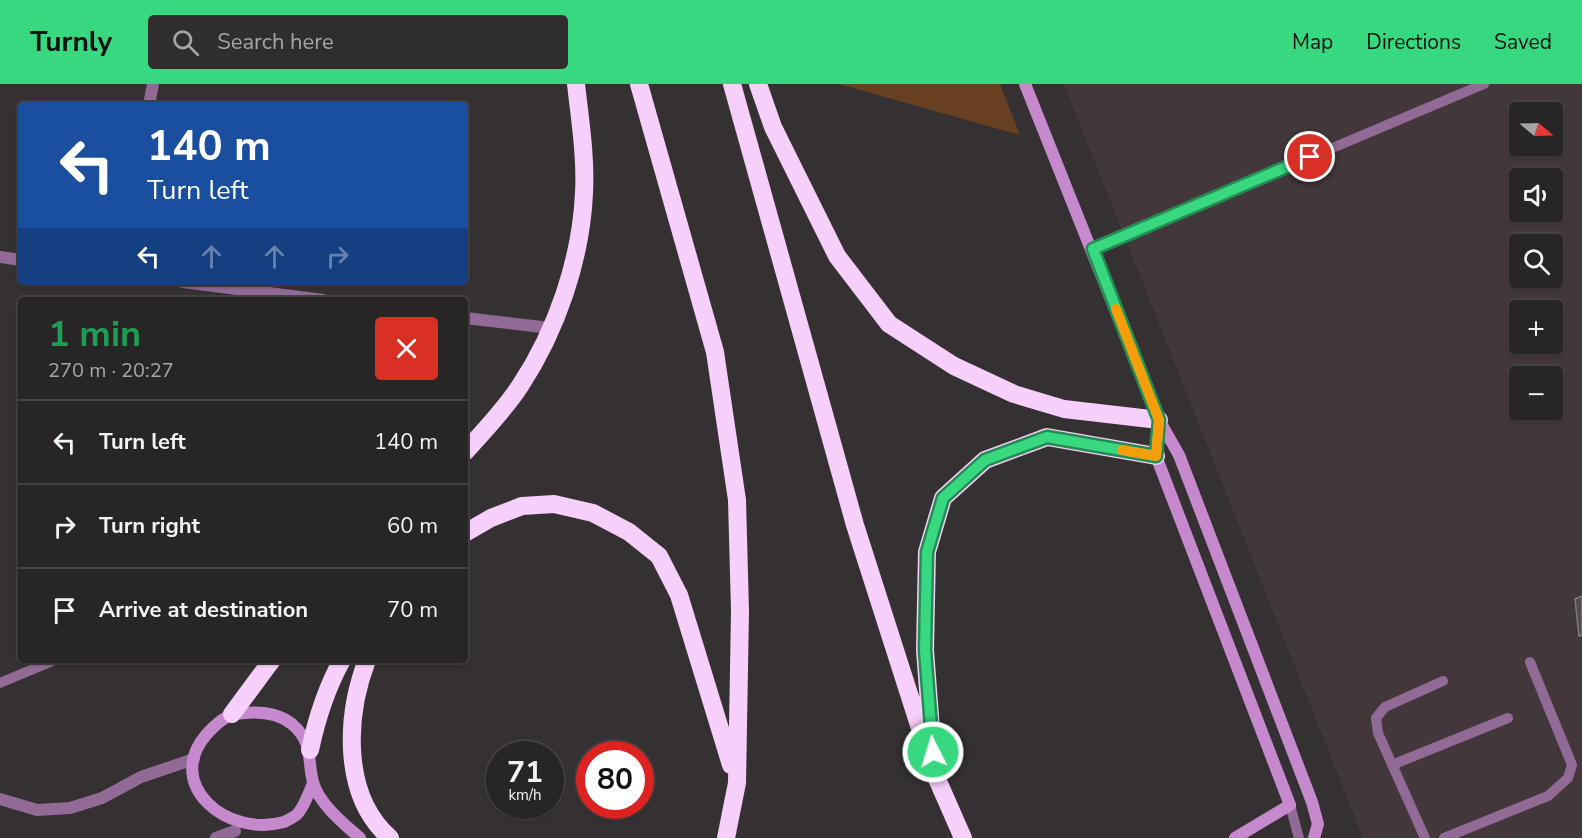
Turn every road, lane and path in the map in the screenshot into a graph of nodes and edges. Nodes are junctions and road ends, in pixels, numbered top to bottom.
1 (153, 84) edge
2 (576, 84) edge
3 (639, 84) edge
4 (732, 84) edge
5 (759, 84) edge
6 (1025, 84) edge
7 (1484, 84) edge
8 (150, 102) edge
9 (1093, 249) junction
10 (0, 257) edge
11 (18, 260) edge
12 (206, 285) edge
13 (300, 297) edge
14 (468, 318) edge
15 (550, 328) junction
16 (1159, 420) junction
17 (468, 448) edge
18 (1156, 456) junction
19 (468, 531) edge
20 (1530, 662) dead end
21 (48, 663) edge
22 (270, 663) edge
23 (340, 663) edge
24 (366, 663) edge
25 (1443, 681) dead end
26 (0, 683) edge
27 (232, 714) junction
28 (1508, 718) dead end
29 (310, 750) junction
30 (194, 759) junction
31 (1392, 765) junction
32 (934, 772) junction
33 (314, 783) junction
34 (737, 783) junction
35 (0, 799) edge
36 (1290, 805) junction
37 (239, 834) edge
38 (216, 838) edge
39 (360, 838) edge
40 (390, 838) edge
41 (726, 838) edge
42 (963, 838) edge
43 (1235, 838) edge
44 (1299, 838) edge
45 (1314, 838) edge
46 (1425, 838) edge
47 (1444, 838) edge

1 - 8 street
2 - 15 highway
3 - 34 highway
4 - 32 highway
5 - 16 highway
6 - 9 street
7 - 9 lane
9 - 16 street
10 - 11 street
12 - 13 street
14 - 15 street
15 - 17 highway
16 - 18 street
16 - 45 street
18 - 32 highway
18 - 36 street
19 - 34 highway
20 - 47 lane
21 - 26 lane
22 - 27 highway
23 - 29 highway
24 - 40 highway
25 - 31 lane
27 - 29 street
27 - 30 street
28 - 31 lane
29 - 33 street
30 - 35 street
30 - 37 street
31 - 46 lane
32 - 42 highway
33 - 37 street
33 - 39 street
34 - 41 highway
36 - 43 street
36 - 44 lane
37 - 38 street

